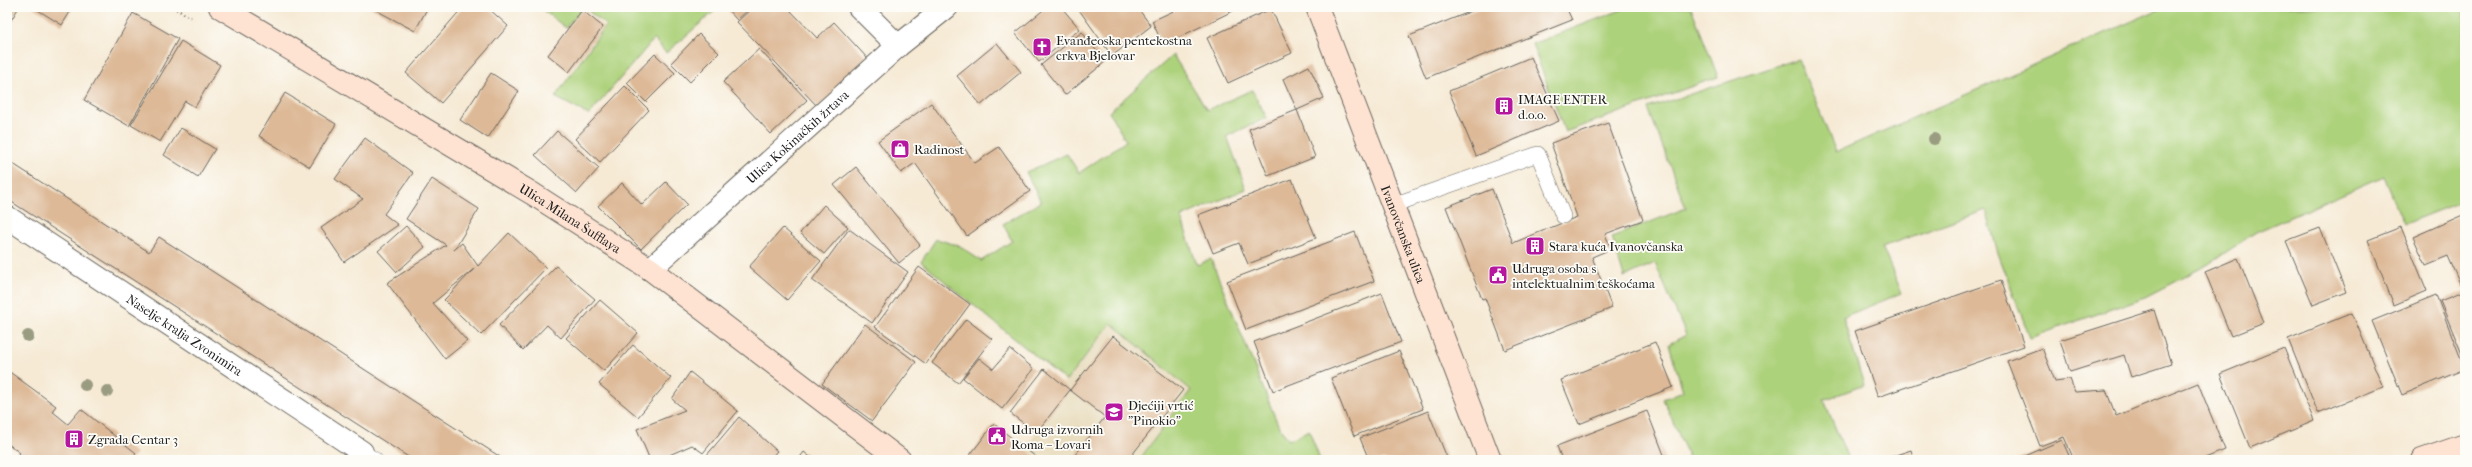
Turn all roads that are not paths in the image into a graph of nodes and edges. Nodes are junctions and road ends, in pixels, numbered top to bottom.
1 (220, 7) edge
2 (859, 7) edge
3 (948, 7) edge
4 (1317, 7) edge
5 (898, 46) junction
6 (1393, 205) junction
7 (1563, 216) dead end
8 (7, 217) edge
9 (650, 269) junction
10 (2465, 445) edge
11 (365, 457) edge
12 (900, 460) edge
13 (1490, 460) edge
14 (2422, 460) edge

1 - 9 street, Ulica Milana Šufflaya
2 - 5 street
3 - 5 street, Ulica Kokinačkih žrtava
4 - 6 street, Ivanovčanska ulica
5 - 9 street, Ulica Kokinačkih žrtava
6 - 7 lane
6 - 13 street, Ivanovčanska ulica
8 - 11 street, Naselje kralja Zvonimira
9 - 12 street, Ulica Milana Šufflaya
10 - 14 street

